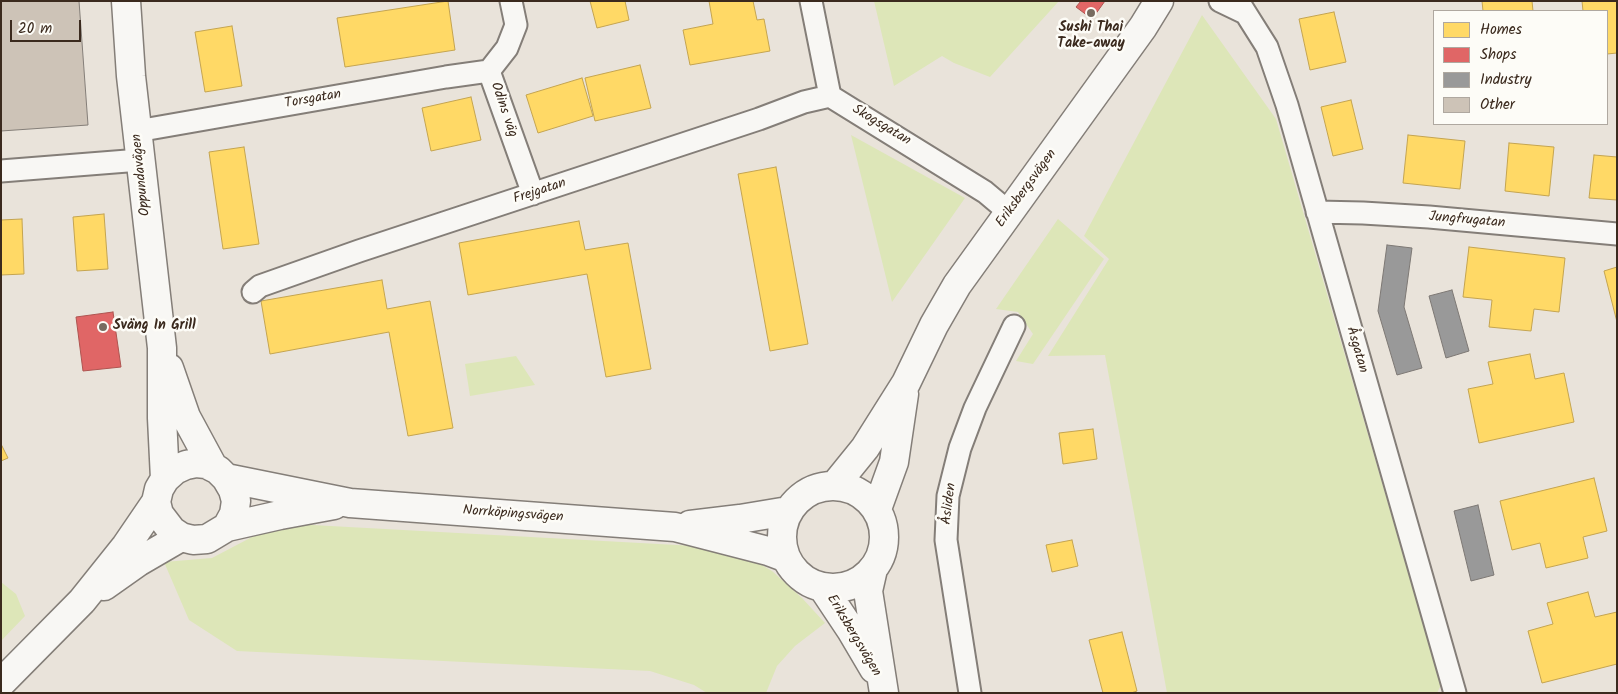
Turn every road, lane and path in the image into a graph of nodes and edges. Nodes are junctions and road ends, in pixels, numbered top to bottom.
1 (126, 1) edge
2 (511, 1) edge
3 (811, 1) edge
4 (1159, 1) edge
5 (1220, 1) edge
6 (1241, 7) edge
7 (489, 71) junction
8 (830, 96) junction
9 (137, 131) junction
10 (140, 160) junction
11 (1, 171) edge
12 (533, 194) junction
13 (1317, 212) junction
14 (1010, 213) junction
15 (1617, 234) edge
16 (253, 292) dead end
17 (1014, 326) dead end
18 (162, 348) junction
19 (906, 383) junction
20 (219, 472) junction
21 (835, 485) junction
22 (161, 490) junction
23 (350, 503) junction
24 (877, 509) junction
25 (788, 511) junction
26 (228, 527) junction
27 (675, 527) junction
28 (181, 537) junction
29 (784, 557) junction
30 (873, 569) junction
31 (823, 588) junction
32 (82, 601) junction
33 (1, 683) edge
34 (883, 688) edge
35 (970, 693) edge
36 (1455, 693) edge

1 - 9 main road, Oppundavägen
2 - 7 street, Odins väg
3 - 8 street
4 - 14 main road, Eriksbergsvägen
5 - 6 street, Åsgatan
6 - 13 street, Åsgatan
7 - 9 street, Torsgatan
7 - 12 street, Odins väg
8 - 12 street, Frejgatan
8 - 14 street, Skogsgatan
9 - 10 main road, Oppundavägen
10 - 11 street
10 - 18 main road, Oppundavägen
12 - 16 street, Frejgatan
13 - 15 street, Jungfrugatan
13 - 36 street, Åsgatan
14 - 19 main road, Eriksbergsvägen
17 - 35 street, Åsliden
18 - 20 main road, Oppundavägen
18 - 22 main road, Oppundavägen
19 - 21 main road, Eriksbergsvägen
19 - 24 main road, Eriksbergsvägen
20 - 22 main road
20 - 23 main road, Norrköpingsvägen
20 - 26 main road
21 - 24 main road
21 - 25 main road
22 - 28 main road
22 - 32 main road
23 - 26 main road, Norrköpingsvägen
23 - 27 main road, Norrköpingsvägen
24 - 30 main road
25 - 27 main road, Norrköpingsvägen
25 - 29 main road
26 - 28 main road
27 - 29 main road, Norrköpingsvägen
28 - 32 main road
29 - 31 main road
30 - 31 main road
30 - 34 main road, Eriksbergsvägen
31 - 34 main road, Eriksbergsvägen
32 - 33 main road

